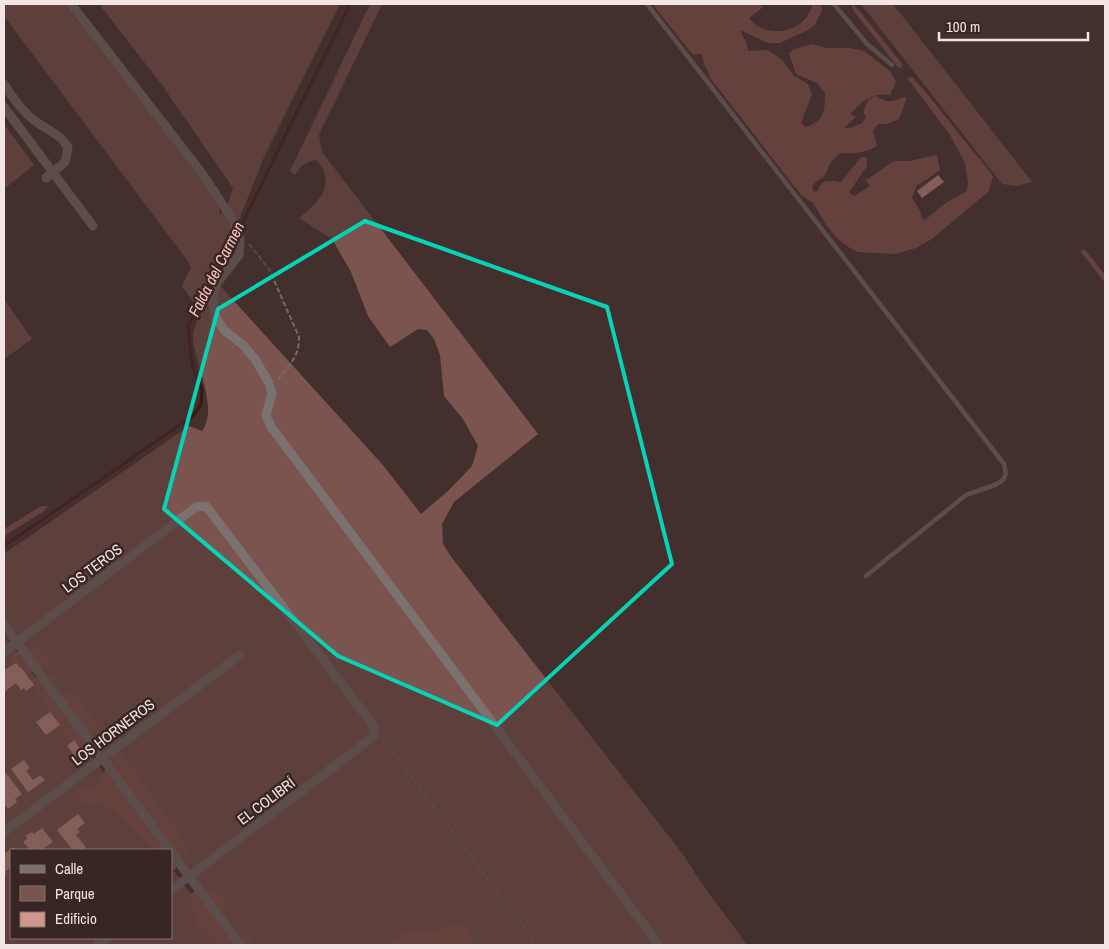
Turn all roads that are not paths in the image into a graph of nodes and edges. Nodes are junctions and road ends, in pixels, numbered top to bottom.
1 (71, 4) edge
2 (647, 4) edge
3 (834, 4) edge
4 (892, 65) dead end
5 (4, 84) edge
6 (4, 107) edge
7 (49, 175) junction
8 (93, 226) dead end
9 (866, 576) dead end
10 (4, 625) edge
11 (16, 642) junction
12 (4, 652) edge
13 (240, 655) dead end
14 (374, 729) joint
15 (102, 758) junction
16 (4, 832) edge
17 (170, 849) edge
18 (172, 852) edge
19 (190, 877) junction
20 (172, 889) edge
21 (240, 945) edge
22 (658, 945) edge

1 - 22 street
2 - 9 lane
3 - 4 lane
5 - 7 street
6 - 7 street
7 - 8 street
10 - 11 street
11 - 12 street, LOS TEROS
11 - 14 street, LOS TEROS
11 - 15 street
13 - 15 street, LOS HORNEROS
14 - 19 street, EL COLIBRÍ
15 - 16 street, LOS HORNEROS
15 - 17 street
18 - 19 street
19 - 20 street, EL COLIBRÍ
19 - 21 street

